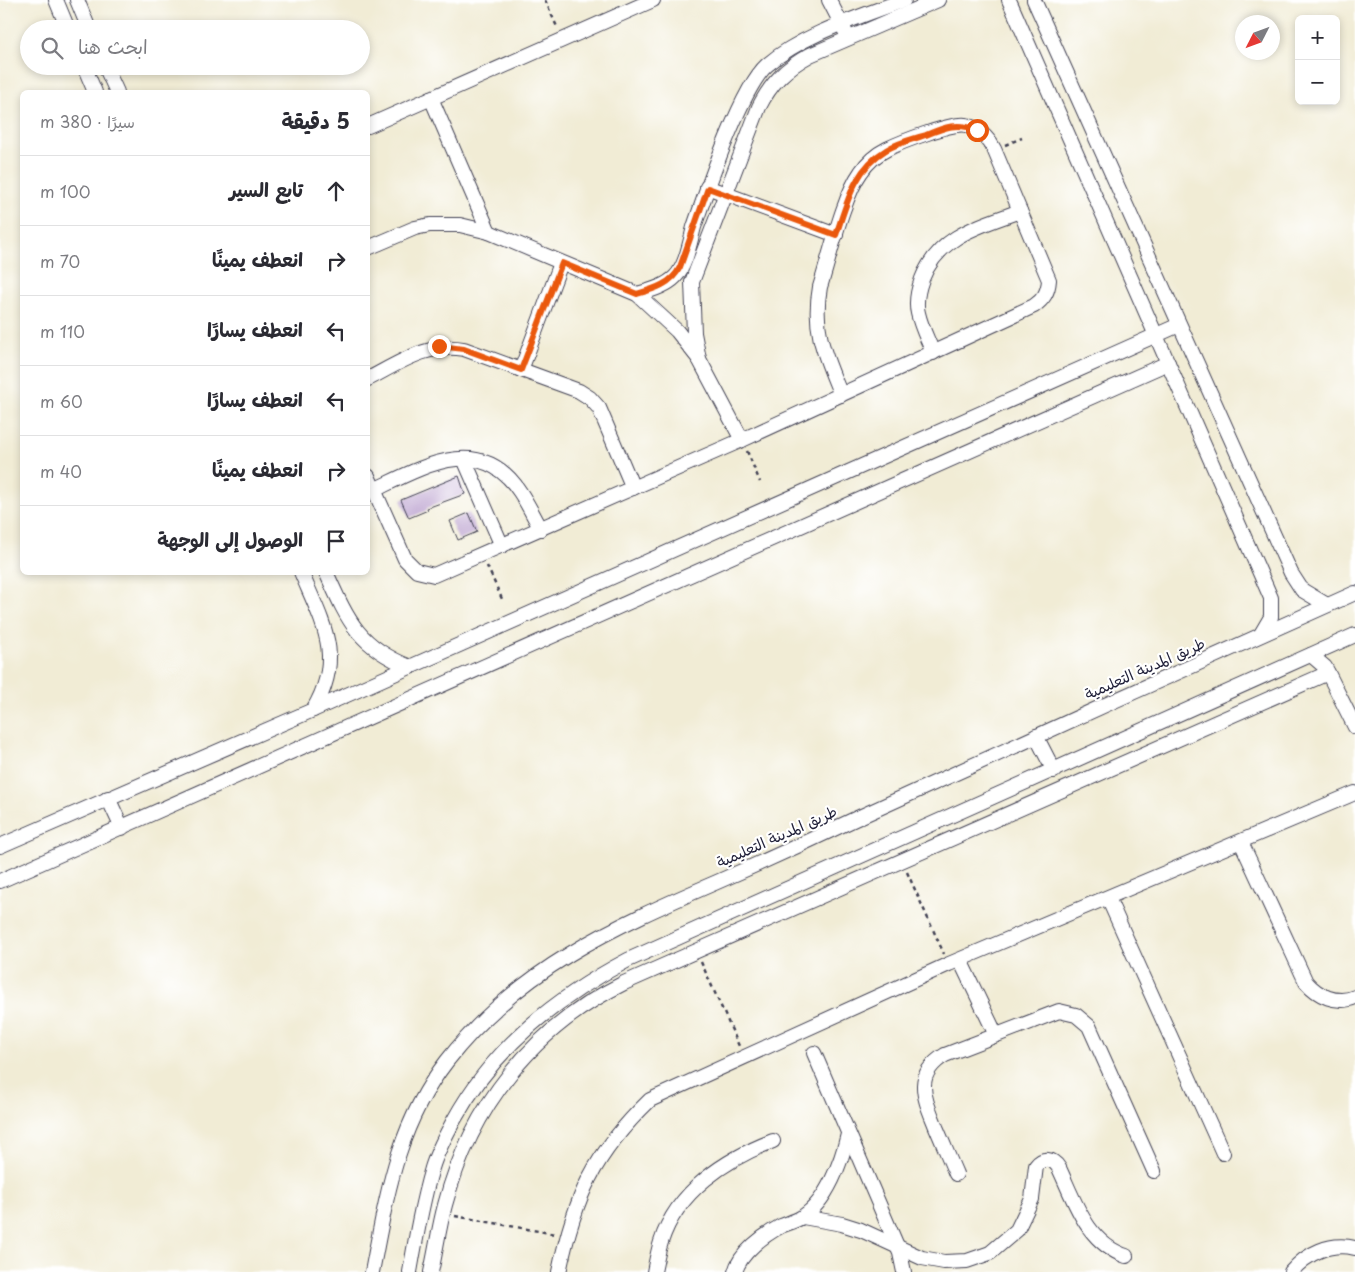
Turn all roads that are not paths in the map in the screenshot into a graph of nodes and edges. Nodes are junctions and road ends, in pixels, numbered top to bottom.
1 (56, 0) edge
2 (76, 0) edge
3 (653, 0) edge
4 (829, 0) edge
5 (904, 0) edge
6 (938, 0) edge
7 (1009, 0) edge
8 (1034, 0) edge
9 (64, 20) edge
10 (85, 20) edge
11 (841, 24) junction
12 (849, 39) junction
13 (88, 75) edge
14 (109, 75) edge
15 (95, 90) edge
16 (116, 90) edge
17 (431, 98) junction
18 (370, 125) edge
19 (708, 188) junction
20 (726, 194) junction
21 (1020, 211) junction
22 (489, 232) junction
23 (836, 235) junction
24 (370, 247) edge
25 (562, 263) junction
26 (637, 294) junction
27 (1179, 325) junction
28 (1156, 334) junction
29 (934, 353) junction
30 (699, 359) junction
31 (1168, 363) junction
32 (521, 370) junction
33 (370, 378) edge
34 (841, 395) junction
35 (742, 440) junction
36 (464, 458) junction
37 (370, 481) edge
38 (632, 488) junction
39 (374, 490) junction
40 (541, 529) junction
41 (502, 546) junction
42 (302, 575) edge
43 (327, 575) edge
44 (1355, 593) edge
45 (1326, 605) junction
46 (1261, 634) junction
47 (1355, 635) edge
48 (1311, 655) junction
49 (410, 666) junction
50 (1328, 673) junction
51 (313, 710) junction
52 (1355, 727) edge
53 (1036, 736) junction
54 (1054, 771) junction
55 (1355, 793) edge
56 (108, 798) junction
57 (122, 828) junction
58 (1241, 842) junction
59 (0, 846) edge
60 (0, 881) edge
61 (1108, 898) junction
62 (955, 962) junction
63 (1355, 996) edge
64 (996, 1035) junction
65 (814, 1053) dead end
66 (848, 1134) junction
67 (773, 1141) dead end
68 (1223, 1153) dead end
69 (1154, 1171) dead end
70 (956, 1174) dead end
71 (803, 1217) junction
72 (897, 1248) junction
73 (1355, 1248) edge
74 (1126, 1256) dead end
75 (372, 1272) edge
76 (410, 1272) edge
77 (431, 1272) edge
78 (559, 1272) edge
79 (654, 1272) edge
80 (735, 1272) edge
81 (904, 1272) edge
82 (1291, 1272) edge

1 - 9 street
2 - 10 street
3 - 17 street
4 - 11 street
5 - 11 street
6 - 12 street
7 - 28 street
8 - 27 street
11 - 12 street
11 - 19 street
12 - 20 street
13 - 15 street
14 - 16 street
17 - 18 street
17 - 22 street
19 - 20 street
19 - 26 street
20 - 23 street
20 - 30 street
21 - 23 street
21 - 29 street
21 - 29 street
22 - 24 street
22 - 25 street
23 - 34 street
25 - 26 street
25 - 32 street
26 - 30 street
27 - 28 street
27 - 45 street
28 - 31 street
28 - 49 street
29 - 34 street
30 - 35 street
31 - 46 street
31 - 57 street
32 - 33 street
32 - 38 street
34 - 35 street
35 - 38 street
36 - 39 street
36 - 40 street
36 - 41 street
37 - 39 street
38 - 40 street
39 - 41 street
40 - 41 street
42 - 51 street
43 - 49 street
44 - 45 street, طريق المدينة التعليمية
45 - 46 street, طريق المدينة التعليمية
46 - 53 street, طريق المدينة التعليمية
47 - 48 street
48 - 50 street
48 - 54 street
49 - 51 street
50 - 52 street
50 - 77 street
51 - 56 street
53 - 54 street
53 - 75 street, طريق المدينة التعليمية
54 - 76 street
55 - 58 street
56 - 57 street
56 - 59 street
57 - 60 street
58 - 61 street
58 - 63 street
61 - 62 street
61 - 68 street
62 - 64 street
62 - 78 street
64 - 69 street
64 - 70 street
65 - 66 street
66 - 71 street
66 - 72 street
67 - 79 street
71 - 72 street
71 - 80 street
72 - 74 street
72 - 81 street
73 - 82 street

